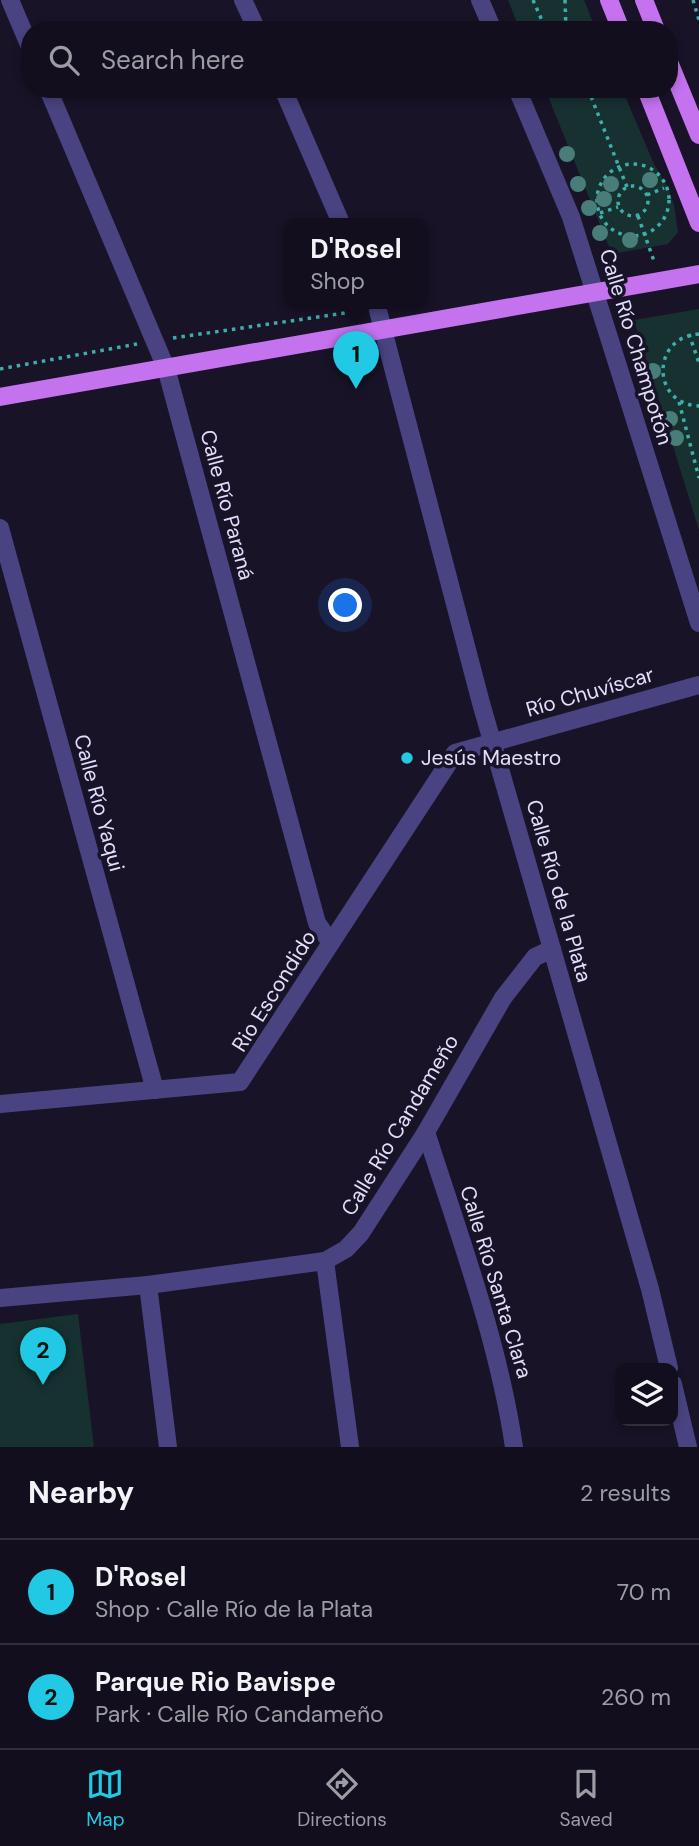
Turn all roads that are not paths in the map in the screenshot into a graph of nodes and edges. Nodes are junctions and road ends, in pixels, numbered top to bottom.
1 (10, 0) edge
2 (243, 0) edge
3 (480, 0) edge
4 (609, 0) edge
5 (644, 0) edge
6 (253, 21) edge
7 (489, 21) edge
8 (617, 21) edge
9 (652, 21) edge
10 (21, 26) edge
11 (678, 84) edge
12 (52, 98) edge
13 (287, 98) edge
14 (521, 98) edge
15 (650, 98) edge
16 (699, 135) edge
17 (339, 218) edge
18 (699, 223) edge
19 (699, 274) edge
20 (596, 295) junction
21 (378, 309) edge
22 (386, 331) junction
23 (166, 368) junction
24 (0, 397) edge
25 (0, 528) edge
26 (699, 623) edge
27 (699, 685) edge
28 (493, 742) junction
29 (331, 943) junction
30 (552, 949) junction
31 (155, 1090) junction
32 (0, 1104) edge
33 (426, 1132) junction
34 (325, 1261) junction
35 (148, 1285) junction
36 (0, 1298) edge
37 (668, 1363) edge
38 (678, 1405) edge
39 (168, 1447) edge
40 (350, 1447) edge
41 (514, 1447) edge
42 (688, 1447) edge

1 - 10 street
2 - 6 street
3 - 7 street
4 - 8 main road
5 - 9 main road
11 - 16 main road
12 - 23 street, Calle Río Paraná
13 - 17 street
14 - 20 street, Calle Río Champotón
15 - 18 main road
19 - 20 main road
20 - 22 main road
20 - 26 street, Calle Río Champotón
21 - 22 street, Calle Río de la Plata
22 - 23 main road
22 - 28 street, Calle Río de la Plata
23 - 24 main road
23 - 29 street, Calle Río Paraná
25 - 31 street, Calle Río Yaqui
27 - 28 street, Río Chuvíscar
28 - 29 street, Rio Escondido
28 - 30 street, Calle Río de la Plata
29 - 31 street, Rio Escondido
30 - 33 street, Calle Río Candameño
30 - 37 street, Calle Río de la Plata
31 - 32 street, Rio Escondido
33 - 34 street, Calle Río Candameño
33 - 41 street, Calle Río Santa Clara
34 - 35 street, Calle Río Candameño
34 - 40 street
35 - 36 street, Calle Río Candameño
35 - 39 street
38 - 42 street

